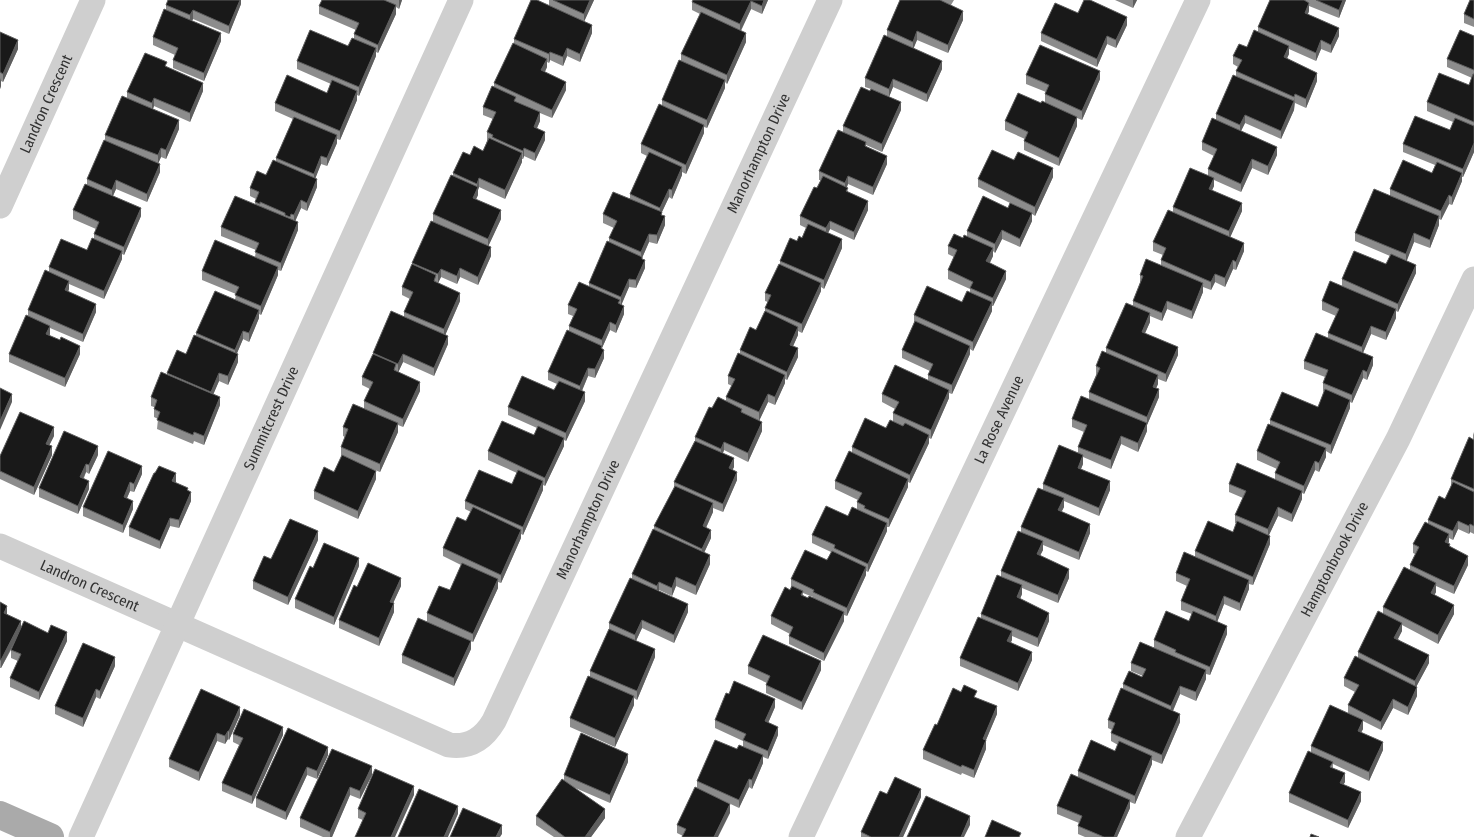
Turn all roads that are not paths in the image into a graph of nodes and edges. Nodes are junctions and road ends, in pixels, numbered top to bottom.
1 (93, 0) edge
2 (461, 0) edge
3 (830, 0) edge
4 (1198, 0) edge
5 (0, 206) edge
6 (1474, 279) edge
7 (0, 546) edge
8 (177, 625) junction
9 (0, 815) edge
10 (50, 837) edge
11 (81, 837) edge
12 (801, 837) edge
13 (1188, 837) edge

1 - 5 street, Landron Crescent
2 - 8 street, Summitcrest Drive
3 - 8 street, Manorhampton Drive
4 - 12 street, La Rose Avenue
6 - 13 street, Hamptonbrook Drive
7 - 8 street, Landron Crescent
8 - 11 street, Summitcrest Drive
9 - 10 main road

